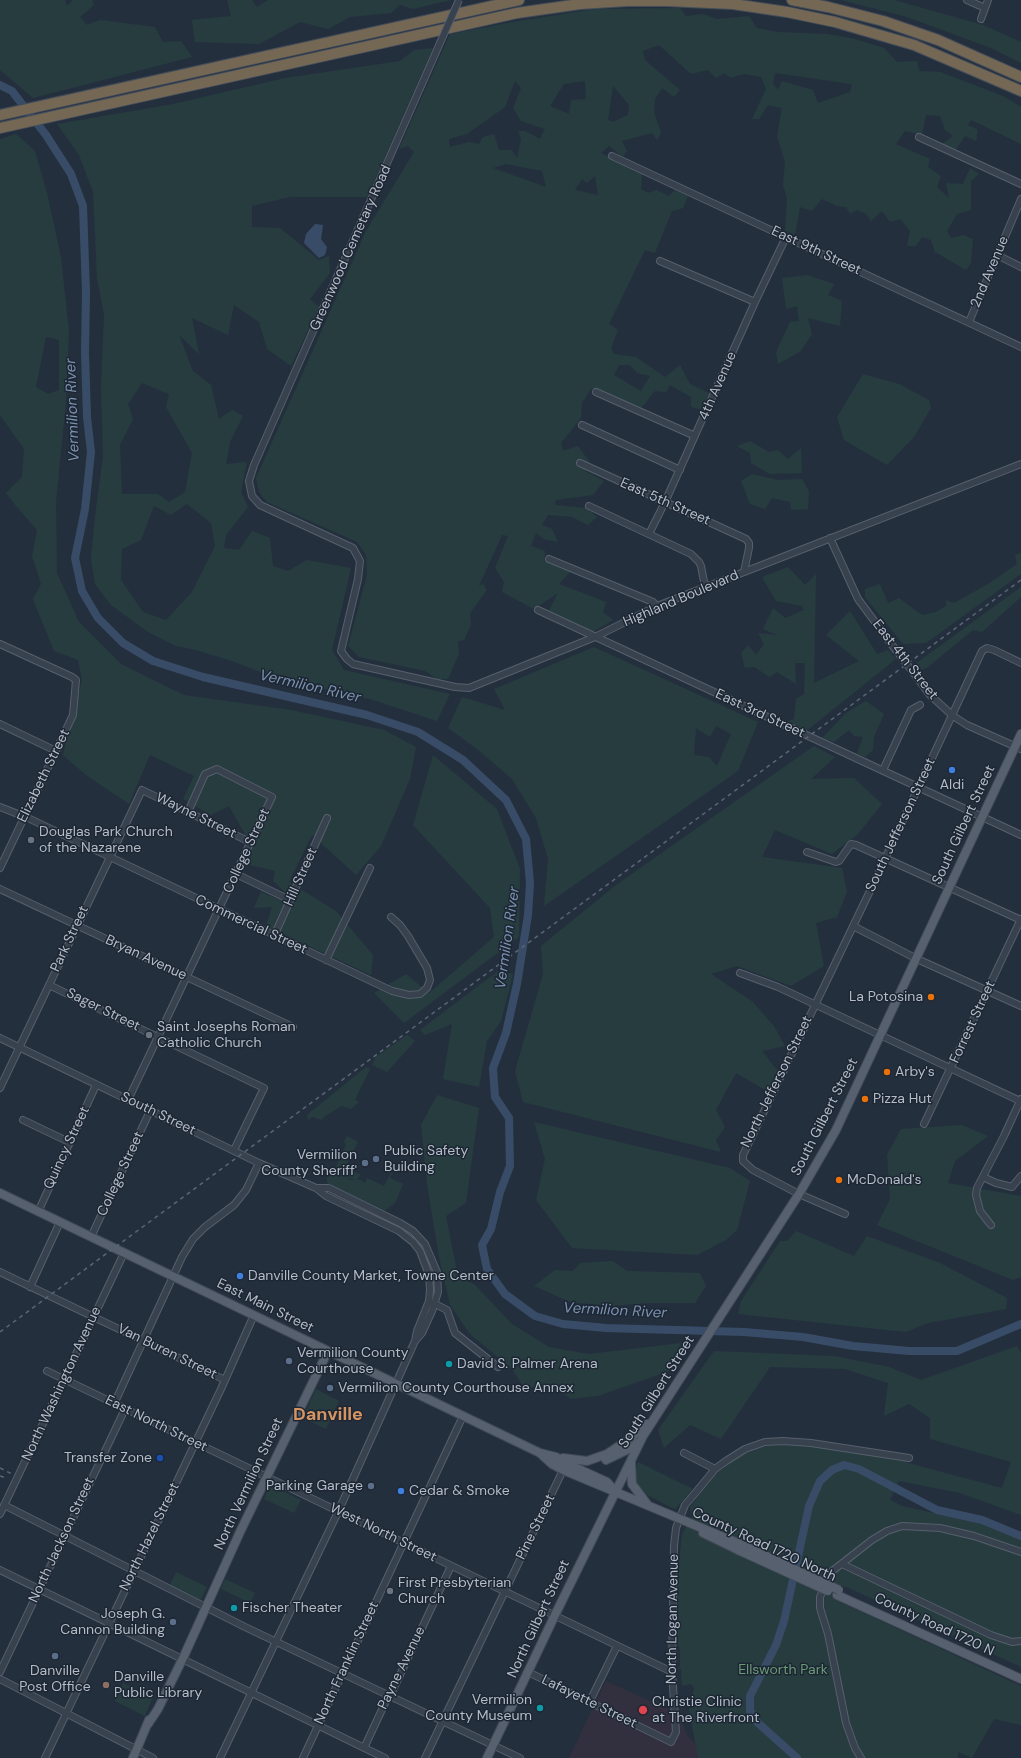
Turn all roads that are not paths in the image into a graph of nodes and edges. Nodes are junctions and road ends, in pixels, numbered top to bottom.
1 (459, 0) edge
2 (519, 0) edge
3 (792, 0) edge
4 (967, 0) edge
5 (988, 0) edge
6 (985, 8) junction
7 (981, 19) dead end
8 (938, 40) junction
9 (951, 60) junction
10 (1021, 71) edge
11 (1021, 77) edge
12 (1021, 91) edge
13 (1021, 98) edge
14 (2, 114) edge
15 (0, 128) edge
16 (919, 137) dead end
17 (612, 156) dead end
18 (1021, 184) edge
19 (1021, 199) edge
20 (786, 237) junction
21 (997, 255) junction
22 (660, 261) dead end
23 (1021, 267) edge
24 (755, 302) junction
25 (969, 322) junction
26 (1021, 347) edge
27 (596, 392) dead end
28 (582, 425) dead end
29 (695, 436) junction
30 (580, 463) dead end
31 (1021, 464) edge
32 (680, 470) junction
33 (665, 502) junction
34 (589, 506) dead end
35 (649, 534) junction
36 (830, 538) junction
37 (549, 559) dead end
38 (744, 572) junction
39 (705, 587) junction
40 (657, 606) junction
41 (538, 610) dead end
42 (595, 637) junction
43 (0, 644) edge
44 (341, 651) joint
45 (1021, 664) edge
46 (920, 705) dead end
47 (953, 716) junction
48 (0, 724) edge
49 (1021, 734) edge
50 (1018, 748) edge
51 (56, 750) junction
52 (883, 770) junction
53 (918, 787) junction
54 (142, 790) joint
55 (0, 807) edge
56 (188, 812) junction
57 (983, 817) junction
58 (24, 818) junction
59 (327, 818) dead end
60 (1021, 835) edge
61 (250, 842) junction
62 (807, 852) dead end
63 (109, 857) junction
64 (886, 858) junction
65 (0, 868) edge
66 (370, 868) dead end
67 (236, 874) junction
68 (950, 887) junction
69 (0, 889) edge
70 (290, 900) junction
71 (219, 910) junction
72 (391, 918) dead end
73 (1021, 920) edge
74 (77, 925) junction
75 (853, 926) junction
76 (274, 936) junction
77 (917, 959) junction
78 (326, 960) junction
79 (740, 973) dead end
80 (187, 977) junction
81 (49, 984) junction
82 (987, 991) junction
83 (815, 1004) junction
84 (1021, 1006) edge
85 (293, 1027) dead end
86 (881, 1035) junction
87 (159, 1037) junction
88 (0, 1038) edge
89 (19, 1047) junction
90 (950, 1068) junction
91 (96, 1085) junction
92 (0, 1088) edge
93 (128, 1100) junction
94 (1020, 1100) edge
95 (150, 1111) junction
96 (23, 1120) dead end
97 (924, 1124) dead end
98 (69, 1142) junction
99 (234, 1150) junction
100 (259, 1163) junction
101 (1021, 1176) edge
102 (983, 1177) junction
103 (316, 1188) junction
104 (0, 1193) edge
105 (799, 1194) junction
106 (38, 1212) junction
107 (845, 1214) dead end
108 (60, 1222) junction
109 (991, 1225) dead end
110 (91, 1237) junction
111 (124, 1253) junction
112 (0, 1272) edge
113 (174, 1277) junction
114 (30, 1286) junction
115 (435, 1304) junction
116 (254, 1315) junction
117 (94, 1317) junction
118 (143, 1341) junction
119 (415, 1341) junction
120 (328, 1351) junction
121 (498, 1366) dead end
122 (47, 1371) dead end
123 (64, 1380) junction
124 (225, 1380) junction
125 (396, 1383) junction
126 (114, 1404) junction
127 (124, 1409) junction
128 (463, 1416) junction
129 (641, 1434) junction
130 (195, 1443) junction
131 (540, 1453) junction
132 (684, 1453) dead end
133 (556, 1457) junction
134 (631, 1458) junction
135 (909, 1458) dead end
136 (570, 1465) junction
137 (715, 1469) junction
138 (563, 1470) junction
139 (266, 1477) junction
140 (615, 1491) junction
141 (647, 1504) junction
142 (4, 1505) junction
143 (338, 1512) junction
144 (0, 1514) edge
145 (680, 1520) junction
146 (65, 1536) junction
147 (404, 1544) junction
148 (1021, 1552) edge
149 (842, 1564) junction
150 (451, 1566) junction
151 (0, 1570) edge
152 (134, 1571) junction
153 (39, 1590) junction
154 (505, 1592) junction
155 (838, 1592) junction
156 (205, 1607) junction
157 (554, 1615) junction
158 (109, 1624) junction
159 (275, 1642) junction
160 (1021, 1642) edge
161 (617, 1646) junction
162 (180, 1659) junction
163 (0, 1672) edge
164 (528, 1672) junction
165 (672, 1672) junction
166 (343, 1673) junction
167 (1021, 1673) edge
168 (0, 1679) edge
169 (1021, 1679) edge
170 (251, 1693) junction
171 (389, 1696) junction
172 (589, 1703) junction
173 (66, 1713) junction
174 (443, 1721) junction
175 (318, 1725) junction
176 (671, 1742) joint
177 (493, 1745) junction
178 (364, 1748) junction
179 (136, 1749) junction
180 (45, 1758) edge
181 (133, 1758) edge
182 (153, 1758) edge
183 (220, 1758) edge
184 (303, 1758) edge
185 (384, 1758) edge
186 (425, 1758) edge
187 (487, 1758) edge
188 (520, 1758) edge
189 (861, 1758) edge

1 - 44 street, Greenwood Cemetary Road, bridge
2 - 14 highway
3 - 8 highway
4 - 6 street
5 - 6 street
6 - 7 street
8 - 10 highway
8 - 11 highway
9 - 12 highway
9 - 13 highway
9 - 15 highway
16 - 18 street
17 - 20 street, East 9th Street
19 - 21 street, 2nd Avenue
20 - 24 street, 4th Avenue
20 - 25 street, East 9th Street
21 - 23 street
21 - 25 street, 2nd Avenue
22 - 24 street
24 - 29 street, 4th Avenue
25 - 26 street, East 9th Street
27 - 29 street
28 - 32 street
29 - 32 street, 4th Avenue
30 - 33 street, East 5th Street
31 - 36 street, Highland Boulevard
32 - 33 street, 4th Avenue
33 - 35 street, 4th Avenue
33 - 38 street, East 5th Street
34 - 35 street
35 - 39 street
36 - 38 street, Highland Boulevard
36 - 47 street, East 4th Street, bridge
37 - 40 street
38 - 39 street, Highland Boulevard
39 - 40 street, Highland Boulevard
40 - 42 street, Highland Boulevard
41 - 42 street, East 3rd Street
42 - 44 street, Highland Boulevard
42 - 52 street, East 3rd Street
43 - 51 street, Elizabeth Street
45 - 47 street, South Jefferson Street
46 - 52 street
47 - 50 street, East 4th Street
47 - 53 street, South Jefferson Street
48 - 51 street
49 - 50 main road, South Gilbert Street
50 - 57 main road, South Gilbert Street
51 - 58 street, Elizabeth Street
52 - 53 street, East 3rd Street
53 - 57 street, East 3rd Street
53 - 64 street, South Jefferson Street
54 - 56 street, Wayne Street
54 - 63 street, Park Street
55 - 58 street, Commercial Street
56 - 61 street, Wayne Street
56 - 61 street, College Street
57 - 60 street, East 3rd Street
57 - 68 main road, South Gilbert Street
58 - 63 street, Commercial Street
58 - 65 street, Elizabeth Street
59 - 70 street, Hill Street
61 - 67 street, College Street
62 - 64 street
63 - 71 street, Commercial Street
63 - 74 street, Park Street
64 - 68 street
64 - 75 street, South Jefferson Street
66 - 78 street
67 - 70 street
67 - 71 street, College Street
68 - 73 street
68 - 77 main road, South Gilbert Street
69 - 74 street, Bryan Avenue
70 - 76 street, Hill Street
71 - 76 street, Commercial Street
71 - 80 street, College Street
72 - 78 street, Commercial Street
73 - 82 street, Forrest Street
74 - 80 street, Bryan Avenue
74 - 81 street, Park Street
75 - 77 street
75 - 83 street, South Jefferson Street
76 - 78 street, Commercial Street
77 - 82 street
77 - 86 main road, South Gilbert Street
79 - 83 street
80 - 85 street, Bryan Avenue
80 - 87 street, College Street
81 - 87 street, Sager Street
81 - 89 street, Park Street
82 - 84 street
82 - 90 street, Forrest Street
83 - 86 street
83 - 105 street, North Jefferson Street
86 - 90 street
86 - 105 main road, South Gilbert Street
87 - 93 street, College Street
87 - 99 street, Sager Street
88 - 89 street, South Street
89 - 91 street, South Street
89 - 92 street, Park Street
90 - 94 street
90 - 97 street, Forrest Street
91 - 93 street, South Street
91 - 98 street, Quincy Street
93 - 95 street, South Street
94 - 102 street
95 - 99 street, South Street
95 - 110 street, College Street
96 - 98 street
98 - 106 street, Quincy Street
99 - 100 street, South Street
100 - 103 street, South Street
100 - 113 street
101 - 102 street
102 - 109 street
103 - 115 street, South Street
103 - 119 street, South Street
104 - 106 main road, East Main Street
105 - 107 street
105 - 129 main road, South Gilbert Street
106 - 108 main road, East Main Street
108 - 110 main road, East Main Street
108 - 114 street
110 - 111 main road, East Main Street
111 - 113 main road, East Main Street
111 - 117 street, North Washington Avenue
112 - 114 street, Van Buren Street
113 - 116 main road, East Main Street
113 - 118 street
114 - 117 street, Van Buren Street
115 - 119 street, South Street
115 - 121 street
116 - 120 main road, East Main Street
116 - 124 street, North Hazel Street
117 - 118 street, Van Buren Street
117 - 123 street, North Washington Avenue
118 - 124 street, Van Buren Street
118 - 126 street
119 - 125 street
120 - 125 main road, East Main Street
120 - 139 main road, North Vermilion Street
122 - 123 street, East North Street
123 - 126 street, East North Street
123 - 142 street, North Washington Avenue
124 - 130 street, North Hazel Street
125 - 128 main road, East Main Street
125 - 143 street
126 - 127 street, East North Street
127 - 130 street, East North Street
127 - 146 street, North Jackson Street
128 - 131 main road, East Main Street
128 - 147 street, North Franklin Street
129 - 133 main road
129 - 134 main road, South Gilbert Street
129 - 136 main road
130 - 139 street, East North Street
130 - 152 street, North Hazel Street
131 - 133 main road, East Main Street
131 - 136 main road
131 - 138 main road, East Main Street
132 - 137 street
133 - 136 main road, East Main Street
134 - 140 main road, South Gilbert Street
134 - 141 main road
135 - 137 street, North Logan Avenue
136 - 140 main road, East Main Street
137 - 145 street, North Logan Avenue
138 - 140 main road, East Main Street
138 - 154 street, Pine Street
139 - 143 street, West North Street
139 - 156 main road, North Vermilion Street
140 - 141 main road, County Road 1720 North
140 - 157 main road, North Gilbert Street
141 - 145 main road, County Road 1720 North
142 - 144 street, North Washington Avenue
142 - 146 street
143 - 147 street, West North Street
143 - 159 street
145 - 155 main road, County Road 1720 North, bridge
145 - 165 street, North Logan Avenue
146 - 152 street
146 - 153 street, North Jackson Street
147 - 150 street, West North Street
147 - 166 street, North Franklin Street
148 - 149 street
149 - 160 street
149 - 189 street
150 - 154 street, West North Street
150 - 171 street, Payne Avenue
151 - 153 street
152 - 156 street
152 - 158 street, North Hazel Street
153 - 158 street
153 - 163 street, North Jackson Street
154 - 157 street, West North Street
154 - 174 street, Pine Street
155 - 167 main road, County Road 1720 N
155 - 169 main road, County Road 1720 N
156 - 159 street
156 - 162 main road, North Vermilion Street
157 - 161 street, West North Street
157 - 164 main road, North Gilbert Street
158 - 162 street
158 - 173 street, North Hazel Street
159 - 166 street
159 - 170 street
161 - 165 street, West North Street
161 - 172 street
162 - 170 street
162 - 179 main road, North Vermilion Street
164 - 172 street, Lafayette Street
164 - 177 main road, North Gilbert Street
165 - 176 street, North Logan Avenue
166 - 171 street
166 - 175 street, North Franklin Street
168 - 173 street
170 - 175 street
170 - 183 street
171 - 174 street
171 - 178 street, Payne Avenue
172 - 176 street, Lafayette Street
173 - 179 street
173 - 180 street, North Hazel Street
174 - 177 street
174 - 186 street, Pine Street
175 - 178 street
175 - 184 street, North Franklin Street
177 - 187 main road, North Gilbert Street
177 - 188 street
178 - 185 street
179 - 181 main road, North Vermilion Street
179 - 182 street

